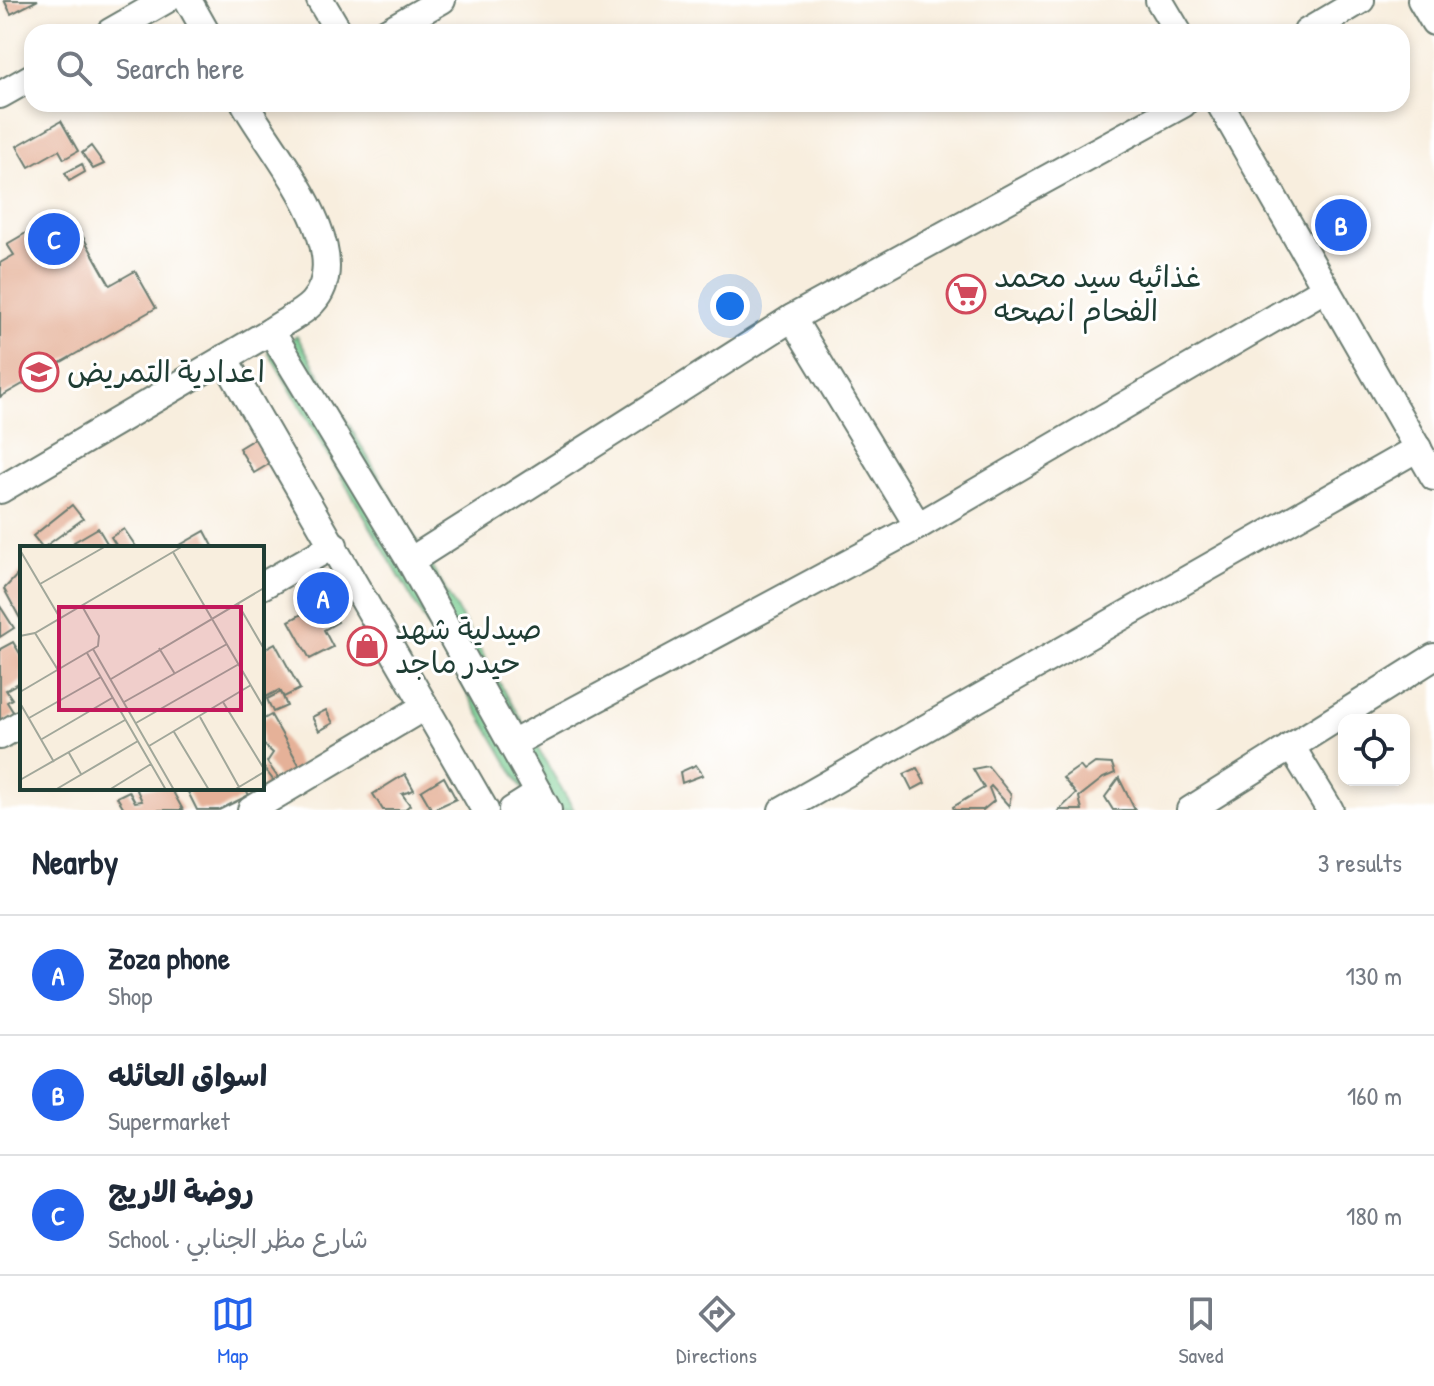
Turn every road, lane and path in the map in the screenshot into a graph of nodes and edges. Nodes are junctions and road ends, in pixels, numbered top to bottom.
1 (166, 0) edge
2 (188, 0) edge
3 (320, 0) edge
4 (442, 0) edge
5 (1159, 0) edge
6 (1361, 0) edge
7 (1421, 0) edge
8 (1434, 22) edge
9 (124, 24) edge
10 (202, 24) edge
11 (334, 24) edge
12 (400, 24) edge
13 (1173, 24) edge
14 (1320, 24) edge
15 (255, 112) edge
16 (1168, 112) edge
17 (1225, 112) edge
18 (1326, 288) junction
19 (792, 318) junction
20 (271, 331) junction
21 (224, 358) junction
22 (1418, 448) junction
23 (1434, 477) edge
24 (0, 490) edge
25 (918, 526) junction
26 (334, 545) junction
27 (410, 561) junction
28 (264, 585) edge
29 (1434, 657) edge
30 (424, 707) junction
31 (20, 724) edge
32 (0, 736) edge
33 (512, 744) junction
34 (1291, 746) junction
35 (544, 801) edge
36 (251, 810) edge
37 (485, 810) edge
38 (512, 810) edge
39 (782, 810) edge
40 (1190, 810) edge
41 (1330, 810) edge

1 - 9 street
2 - 10 street
3 - 11 street
4 - 12 street
5 - 13 street
6 - 14 street
7 - 8 street
15 - 20 street
16 - 19 street
17 - 18 street
18 - 22 street
18 - 25 street
19 - 25 street
19 - 27 street
20 - 21 street
20 - 27 street
21 - 24 street
21 - 26 street
22 - 23 street
22 - 39 street
25 - 33 street
26 - 28 street
26 - 30 street
27 - 33 street
29 - 34 street
30 - 36 street
30 - 37 street
31 - 32 street
33 - 35 street
34 - 40 street
34 - 41 street
35 - 38 street

